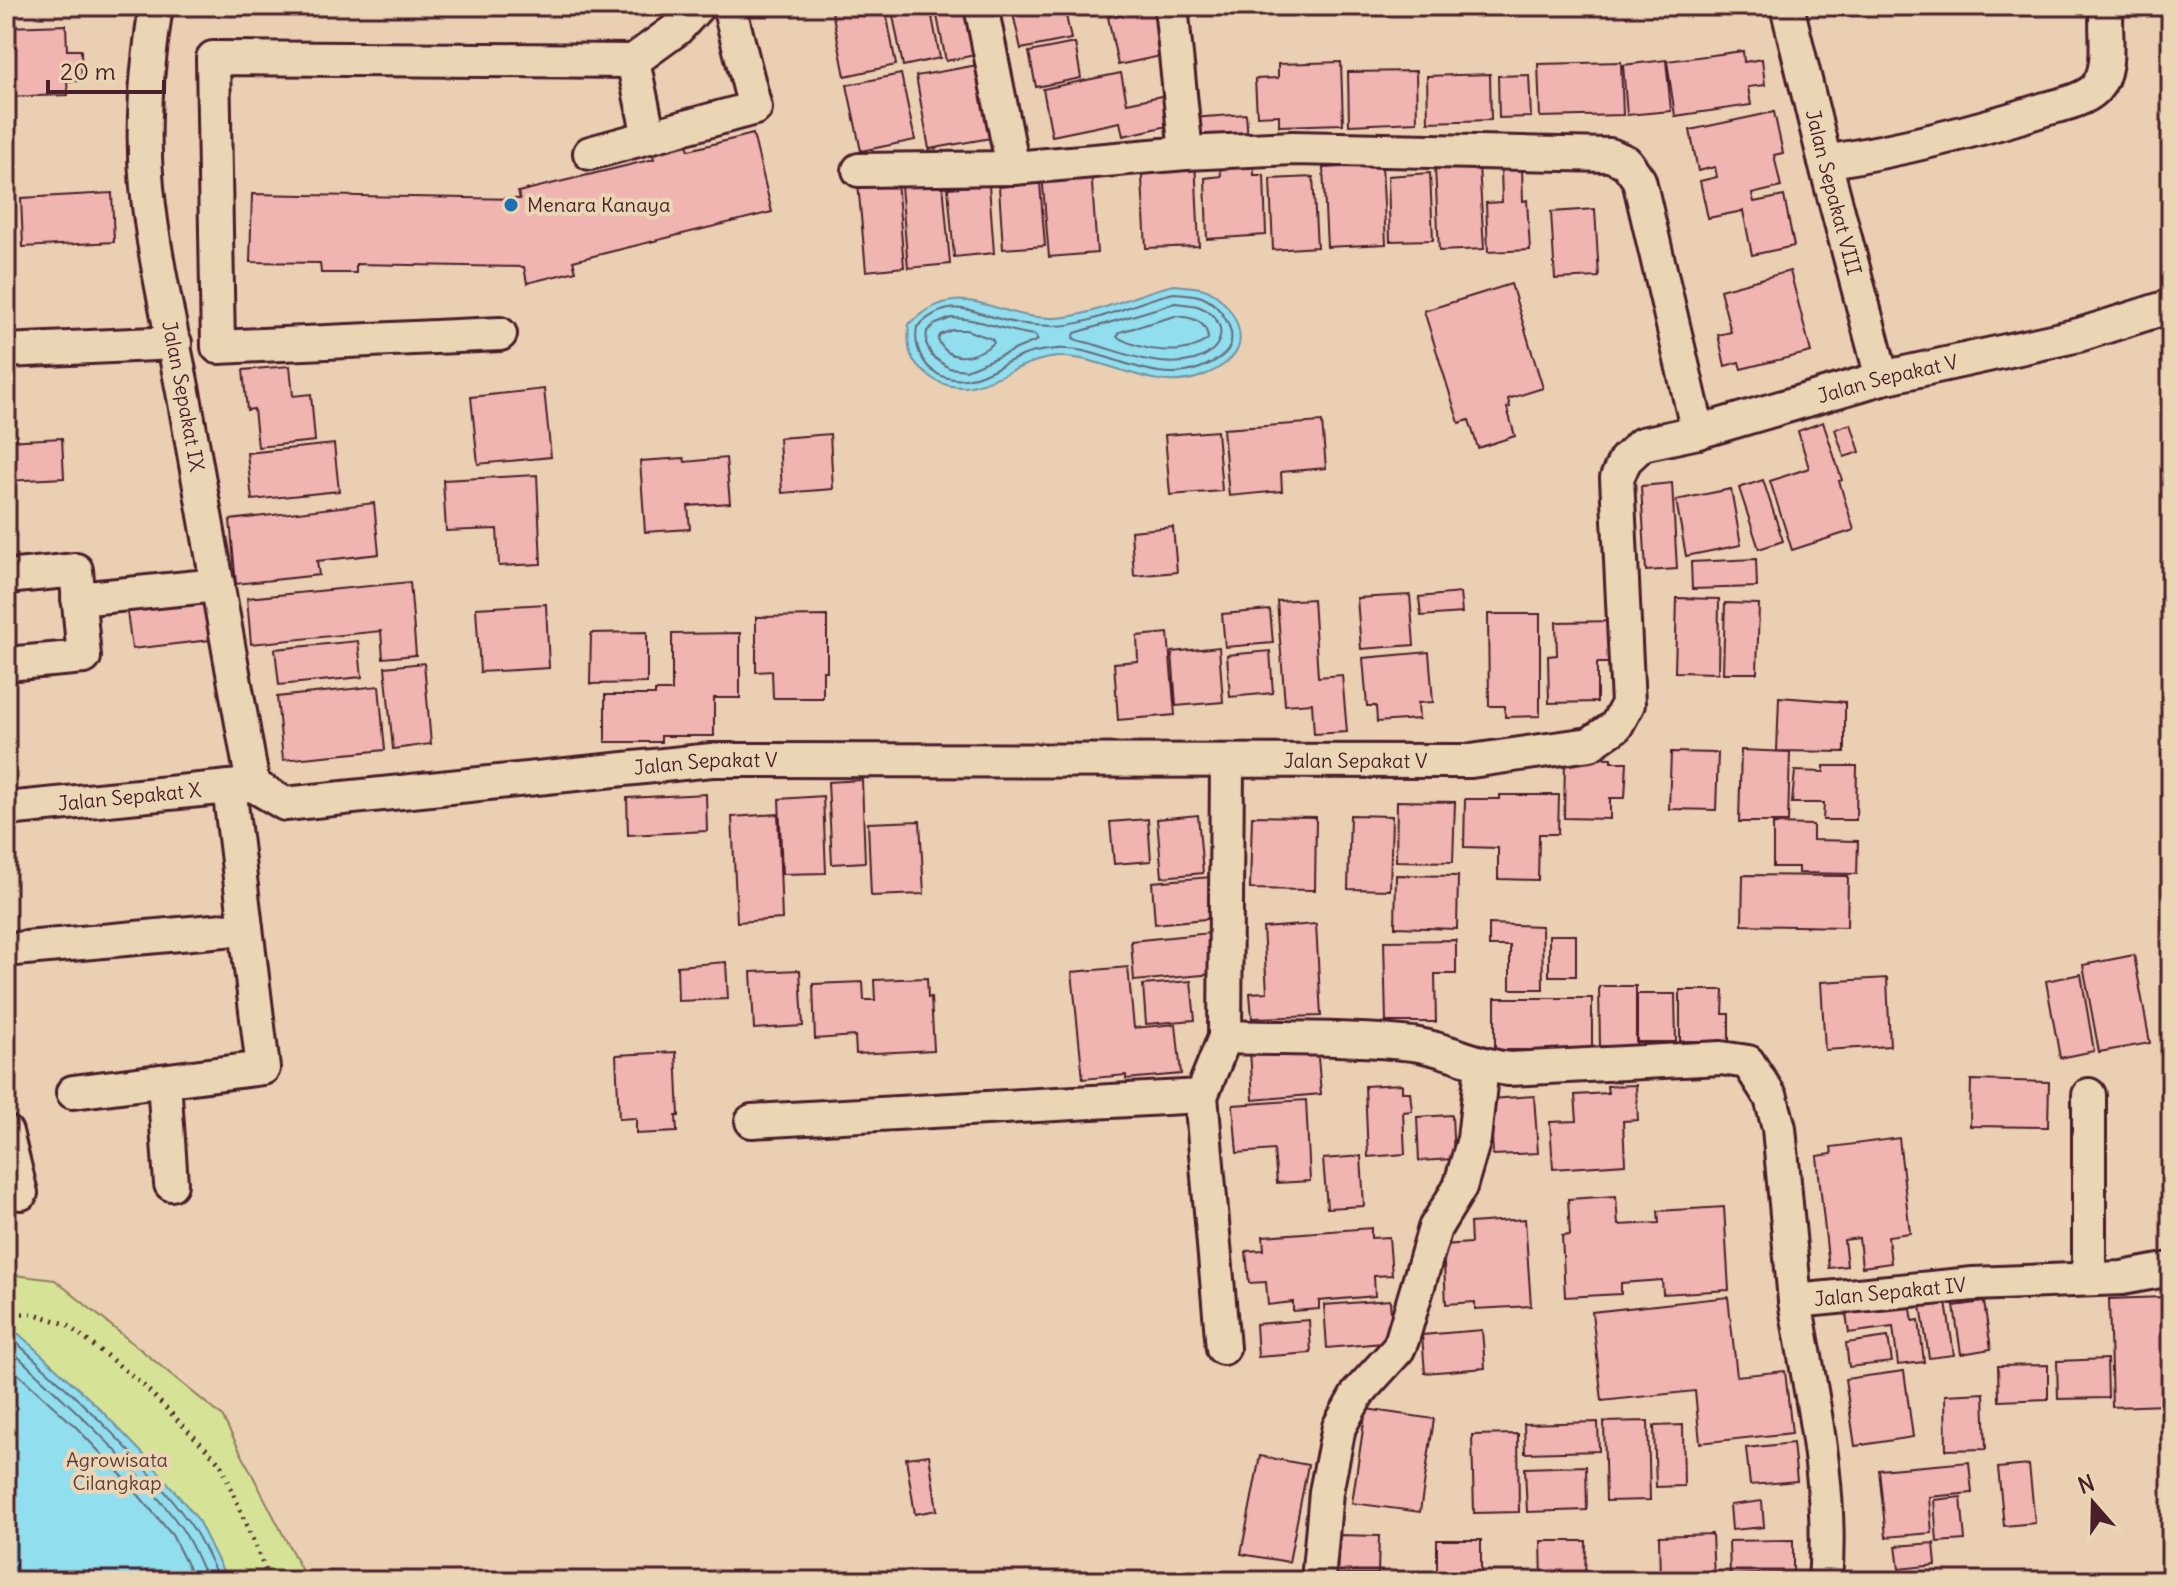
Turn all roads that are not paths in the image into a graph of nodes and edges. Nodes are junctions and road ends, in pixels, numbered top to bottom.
1 (156, 6) edge
2 (698, 6) edge
3 (729, 6) edge
4 (981, 6) edge
5 (1171, 6) edge
6 (1787, 6) edge
7 (2107, 6) edge
8 (633, 61) junction
9 (649, 137) junction
10 (590, 153) dead end
11 (1186, 153) junction
12 (1825, 162) junction
13 (1013, 168) junction
14 (859, 170) dead end
15 (2171, 306) edge
16 (500, 334) dead end
17 (175, 343) junction
18 (6, 351) edge
19 (1882, 378) junction
20 (1698, 432) junction
21 (6, 577) edge
22 (218, 585) junction
23 (78, 599) junction
24 (6, 664) edge
25 (1227, 763) junction
26 (241, 786) junction
27 (6, 809) edge
28 (246, 928) junction
29 (15, 949) dead end
30 (1225, 1037) junction
31 (1482, 1066) junction
32 (164, 1081) junction
33 (73, 1092) dead end
34 (2089, 1095) dead end
35 (1201, 1096) junction
36 (752, 1121) dead end
37 (6, 1132) edge
38 (171, 1184) dead end
39 (21, 1193) dead end
40 (2171, 1269) edge
41 (2089, 1279) junction
42 (1795, 1301) junction
43 (1223, 1348) dead end
44 (1318, 1581) edge
45 (1825, 1581) edge

1 - 17 street, Jalan Sepakat IX
2 - 8 street
3 - 9 street
4 - 13 street
5 - 11 street
6 - 12 street, Jalan Sepakat VIII
7 - 12 street
8 - 9 street
8 - 16 street
9 - 10 street
11 - 13 street
11 - 20 street
12 - 19 street, Jalan Sepakat VIII
13 - 14 street
15 - 19 street, Jalan Sepakat V
17 - 18 street
17 - 22 street, Jalan Sepakat IX
19 - 20 street, Jalan Sepakat V
20 - 25 street, Jalan Sepakat V
21 - 23 street
22 - 23 street
22 - 26 street, Jalan Sepakat IX
23 - 24 street
25 - 26 street, Jalan Sepakat V
25 - 30 street
26 - 27 street, Jalan Sepakat X
26 - 28 street, Jalan Sepakat IX
28 - 29 street
28 - 32 street, Jalan Sepakat IX
30 - 31 street
30 - 35 street
31 - 42 street
31 - 44 street
32 - 33 street
32 - 38 street
34 - 41 street
35 - 36 street
35 - 43 street
37 - 39 street
40 - 41 street, Jalan Sepakat IV
41 - 42 street, Jalan Sepakat IV
42 - 45 street, Jalan Sepakat IV

